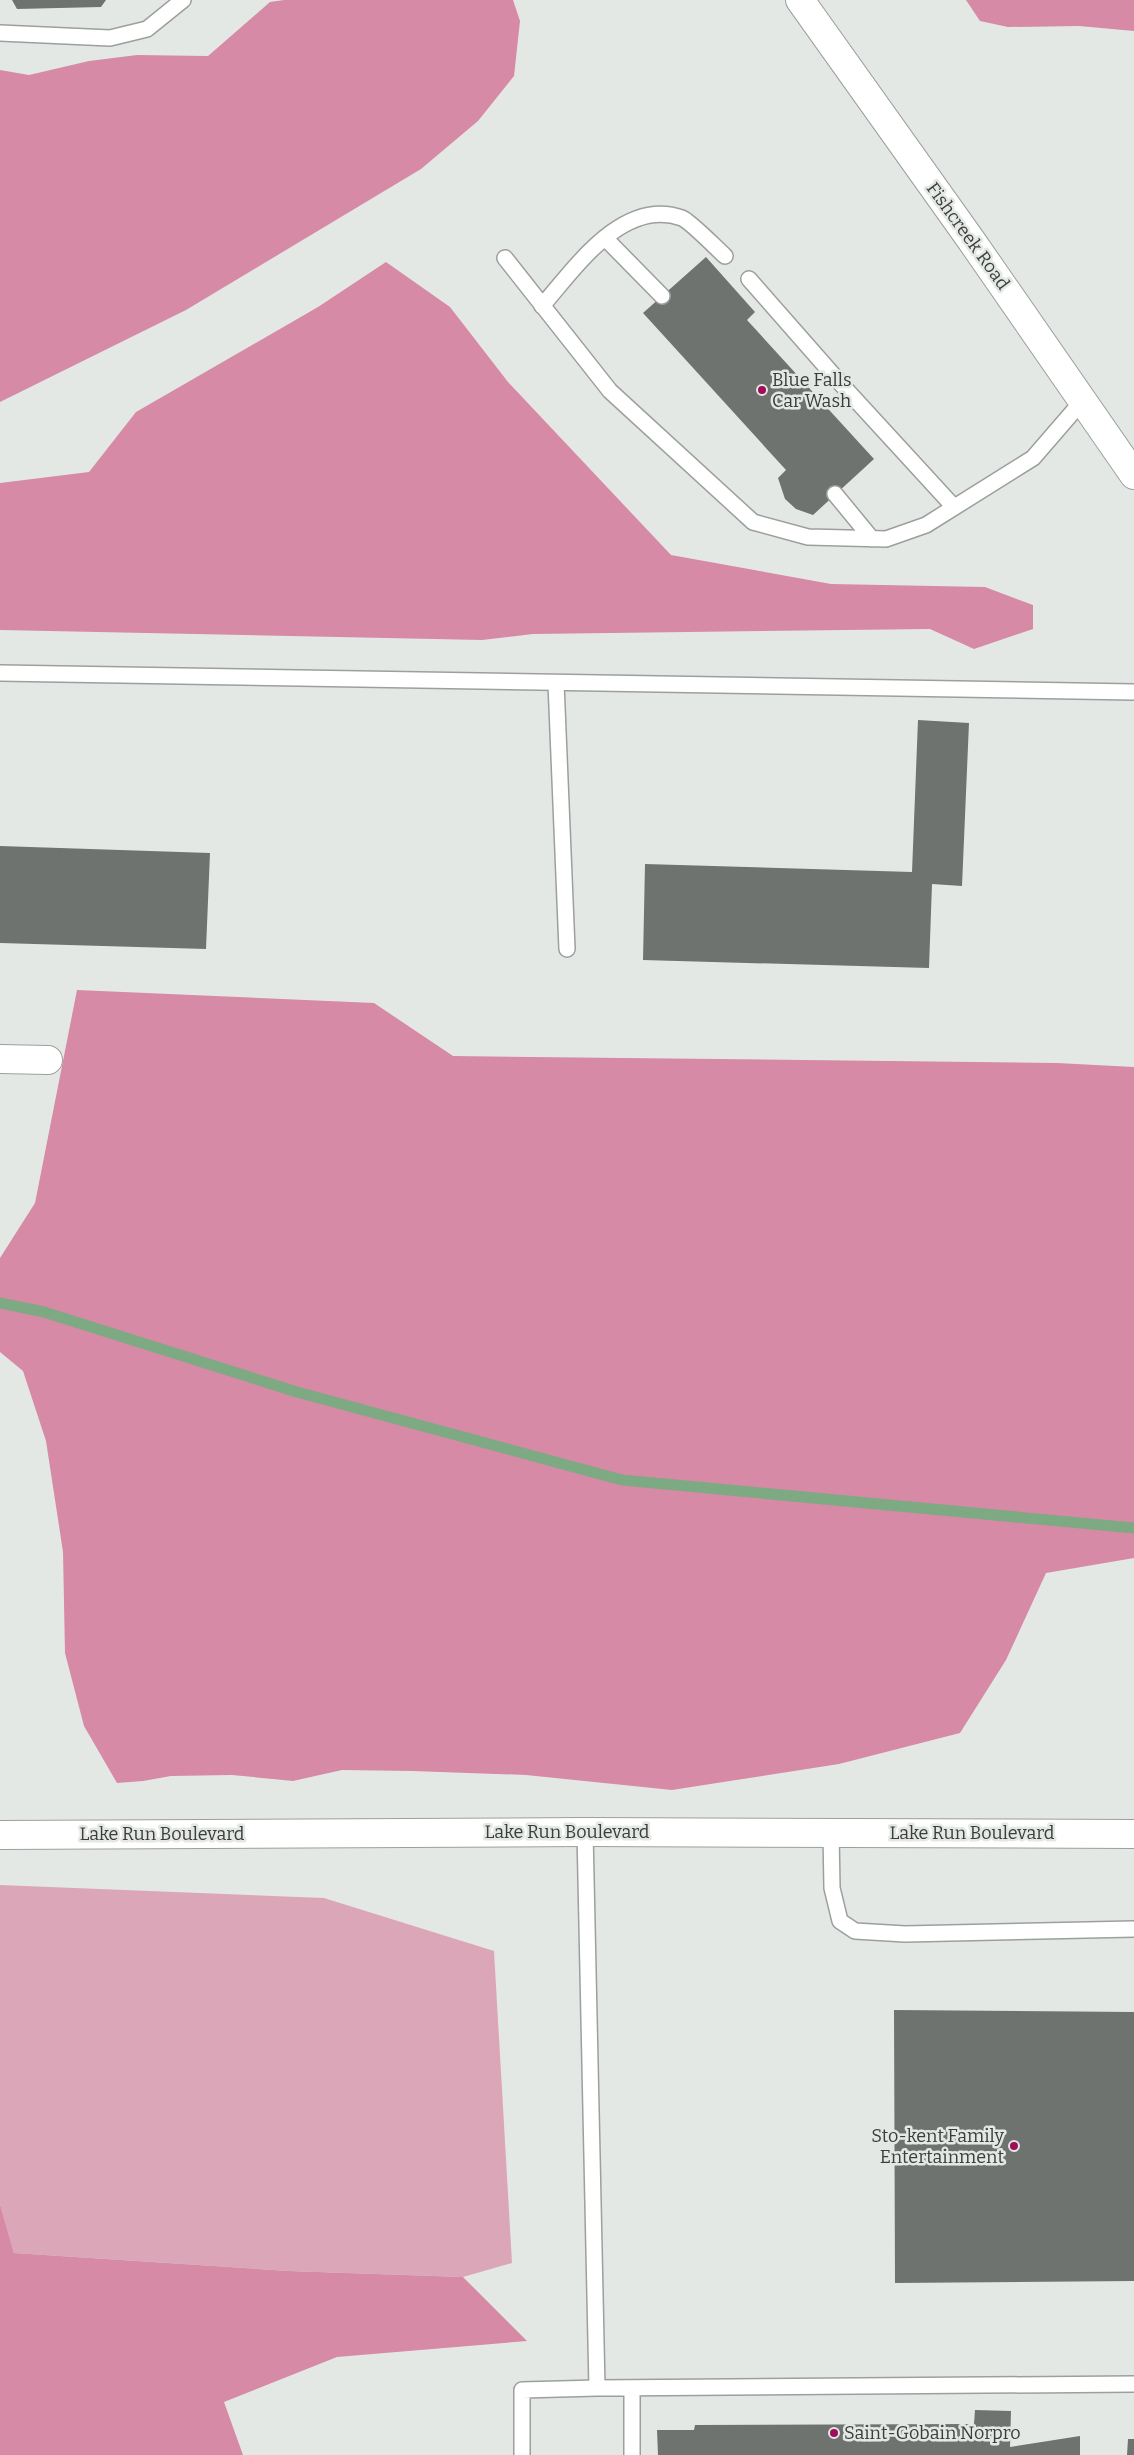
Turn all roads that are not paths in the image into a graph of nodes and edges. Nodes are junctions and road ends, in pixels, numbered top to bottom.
1 (183, 0) edge
2 (800, 0) edge
3 (0, 32) edge
4 (605, 238) junction
5 (725, 256) dead end
6 (505, 258) dead end
7 (749, 279) dead end
8 (662, 296) dead end
9 (542, 306) junction
10 (1084, 400) junction
11 (1134, 475) edge
12 (835, 494) dead end
13 (954, 507) junction
14 (872, 540) junction
15 (0, 673) edge
16 (556, 683) junction
17 (1134, 692) edge
18 (567, 949) dead end
19 (0, 1059) edge
20 (48, 1060) dead end
21 (585, 1832) junction
22 (832, 1833) junction
23 (1134, 1834) edge
24 (0, 1835) edge
25 (1134, 1929) edge
26 (1134, 2384) edge
27 (597, 2388) junction
28 (632, 2388) junction
29 (522, 2455) edge
30 (632, 2455) edge

1 - 3 lane
2 - 10 street, Fishcreek Road
4 - 5 lane
4 - 8 lane
4 - 9 lane
6 - 9 lane
7 - 13 lane
9 - 14 lane
10 - 11 street, Fishcreek Road
10 - 13 lane
12 - 14 lane
13 - 14 lane
15 - 16 lane
16 - 17 lane
16 - 18 lane
19 - 20 street
21 - 22 street, Lake Run Boulevard
21 - 24 street, Lake Run Boulevard
21 - 27 lane
22 - 23 street, Lake Run Boulevard
22 - 25 lane
26 - 28 lane
27 - 28 lane
27 - 29 lane
28 - 30 lane

